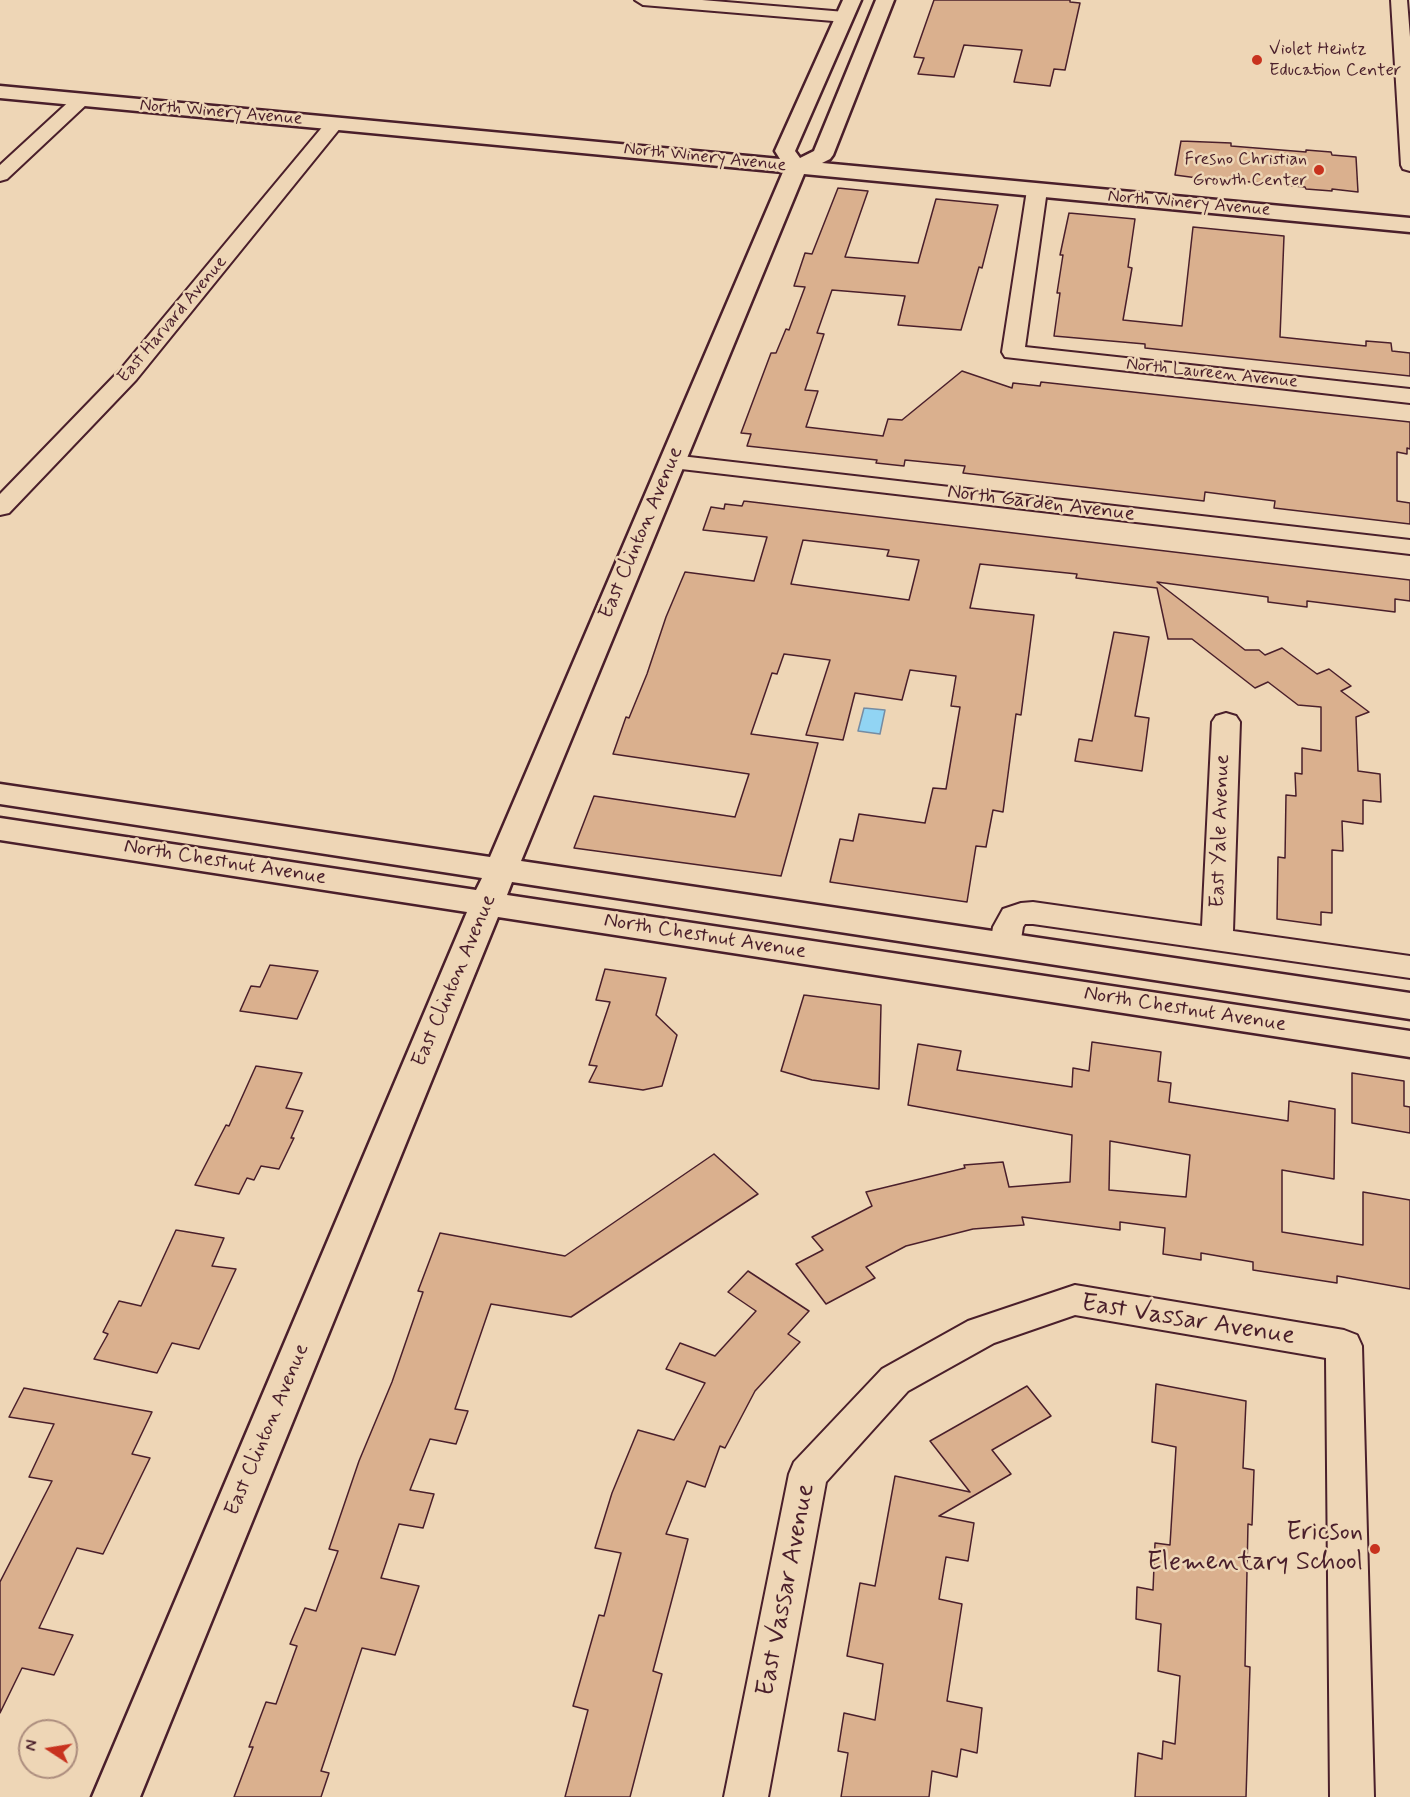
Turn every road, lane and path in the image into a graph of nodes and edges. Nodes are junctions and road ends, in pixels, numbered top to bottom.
1 (643, 0) edge
2 (885, 0) edge
3 (1399, 0) edge
4 (848, 8) edge
5 (0, 92) edge
6 (81, 100) junction
7 (335, 123) junction
8 (1410, 165) edge
9 (796, 167) junction
10 (0, 175) edge
11 (1037, 190) junction
12 (1410, 225) edge
13 (1410, 396) edge
14 (672, 462) junction
15 (0, 508) edge
16 (1410, 547) edge
17 (1226, 722) dead end
18 (0, 794) edge
19 (0, 829) edge
20 (494, 886) junction
21 (1217, 939) junction
22 (1005, 945) junction
23 (1410, 967) edge
24 (1410, 1006) edge
25 (1410, 1044) edge
26 (116, 1797) edge
27 (746, 1797) edge
28 (1352, 1797) edge

1 - 4 street
2 - 9 main road
3 - 8 street
4 - 9 main road
5 - 6 main road, North Winery Avenue
6 - 7 main road, North Winery Avenue
6 - 10 street
7 - 9 main road, North Winery Avenue
7 - 15 street, East Harvard Avenue
9 - 11 main road, North Winery Avenue
9 - 14 main road, East Clinton Avenue
11 - 12 main road, North Winery Avenue
11 - 13 street, North Laureen Avenue
14 - 16 street, North Garden Avenue
14 - 20 main road, East Clinton Avenue
17 - 21 street, East Yale Avenue
18 - 20 main road, North Chestnut Avenue
19 - 20 main road, North Chestnut Avenue
20 - 22 main road, North Chestnut Avenue
20 - 25 main road, North Chestnut Avenue
20 - 26 main road, East Clinton Avenue
21 - 22 street
21 - 23 street
22 - 24 main road, North Chestnut Avenue
27 - 28 street, East Vassar Avenue

